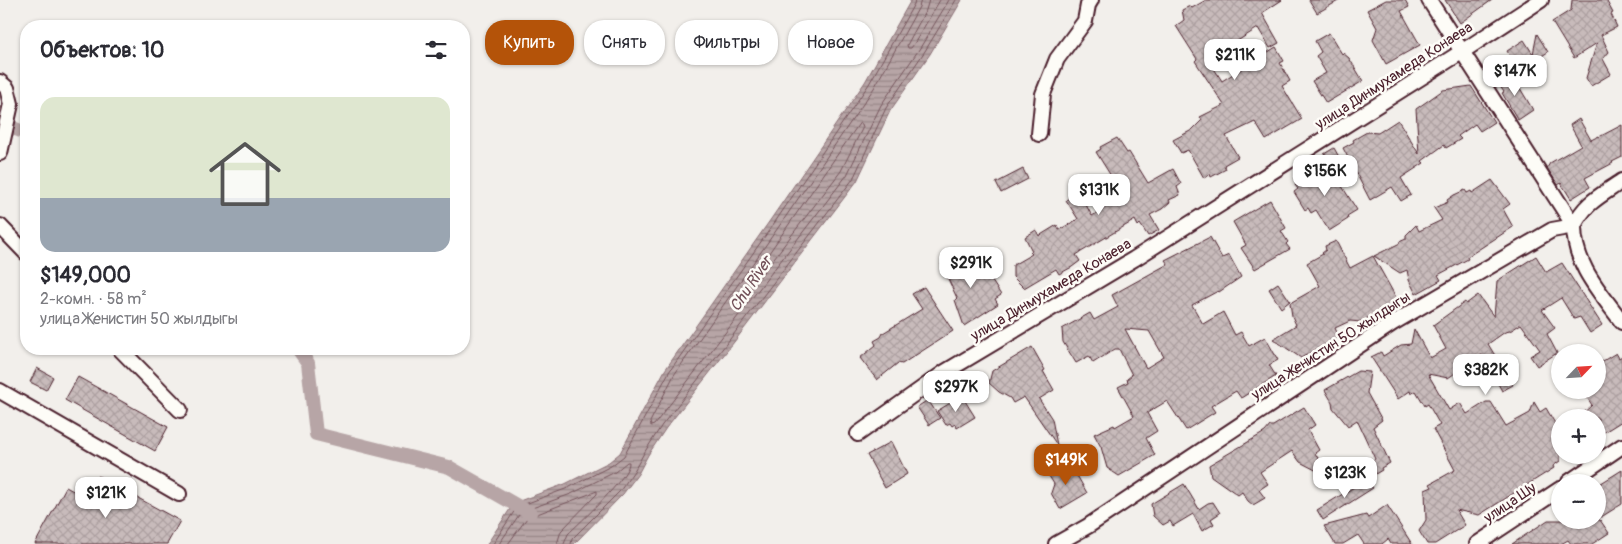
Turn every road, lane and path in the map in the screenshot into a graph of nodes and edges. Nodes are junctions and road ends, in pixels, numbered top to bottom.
1 (1091, 0) edge
2 (1429, 0) edge
3 (1540, 0) edge
4 (1463, 51) junction
5 (0, 82) edge
6 (1039, 134) dead end
7 (0, 153) edge
8 (1622, 182) edge
9 (0, 226) edge
10 (1574, 226) junction
11 (20, 247) edge
12 (1622, 322) edge
13 (126, 355) edge
14 (0, 391) edge
15 (180, 410) dead end
16 (858, 434) dead end
17 (1622, 446) edge
18 (1581, 474) edge
19 (179, 494) dead end
20 (1551, 495) edge
21 (1056, 544) edge
22 (1477, 544) edge

1 - 6 street
2 - 4 street
3 - 4 street, улица Динмухамеда Конаева
4 - 10 street
4 - 16 street, улица Динмухамеда Конаева
5 - 7 street
8 - 10 street
9 - 11 street
10 - 12 street
10 - 21 street, улица Женистин 50 жылдыгы
13 - 15 street
14 - 19 street
17 - 18 street
20 - 22 street, улица Шу

